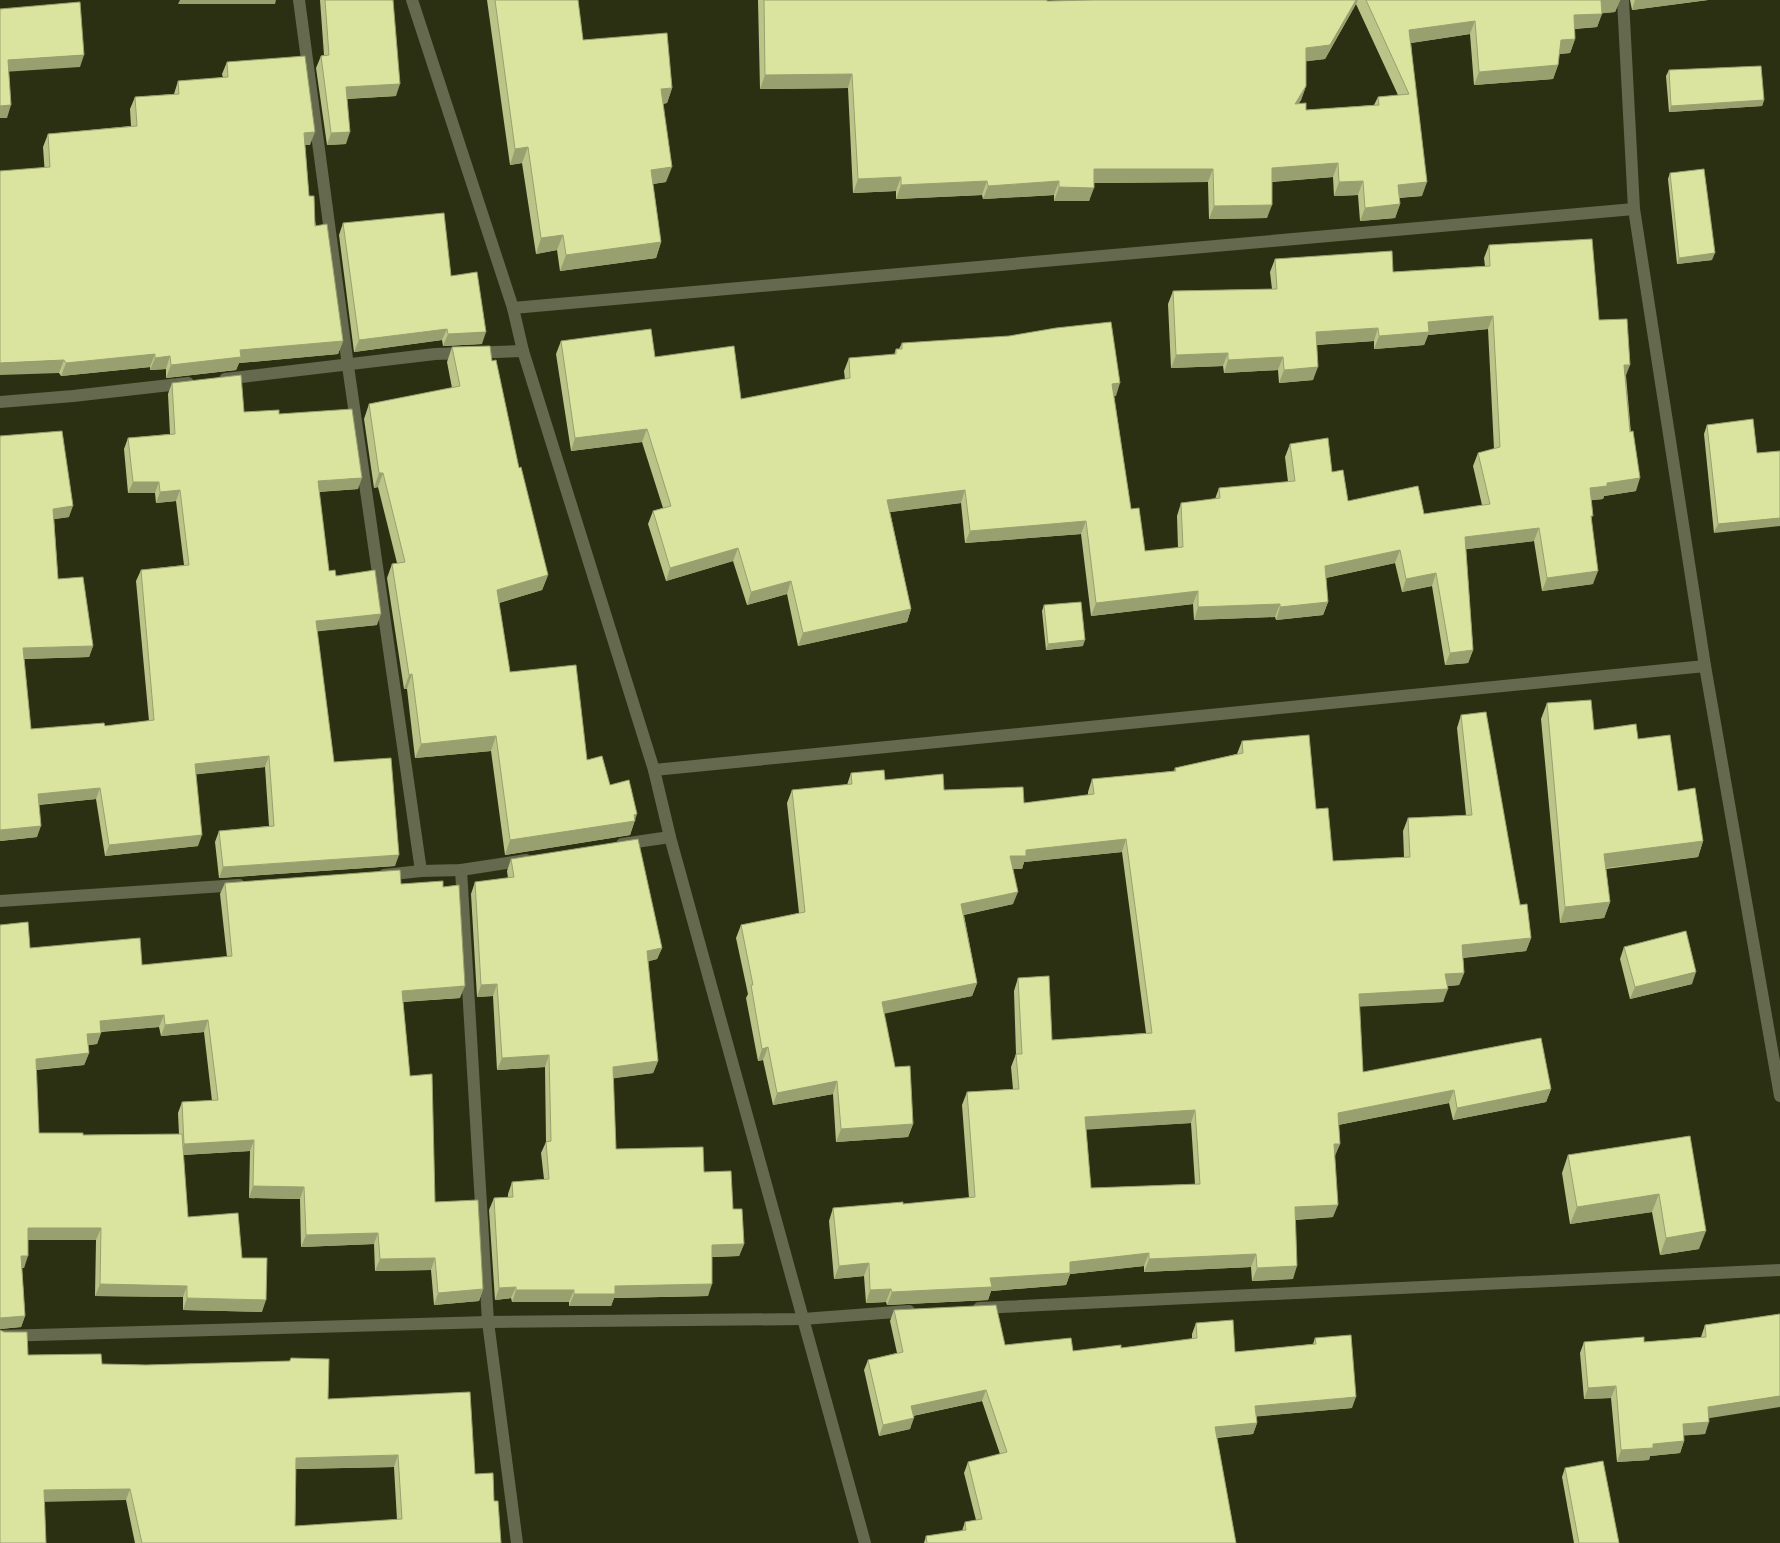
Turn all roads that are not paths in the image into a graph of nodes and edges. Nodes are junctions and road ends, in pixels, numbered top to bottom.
1 (299, 0) edge
2 (412, 0) edge
3 (1623, 0) edge
4 (1634, 208) junction
5 (513, 308) junction
6 (523, 351) junction
7 (348, 366) junction
8 (0, 402) edge
9 (1705, 666) junction
10 (654, 770) junction
11 (670, 836) junction
12 (613, 846) edge
13 (537, 858) edge
14 (461, 870) junction
15 (421, 871) junction
16 (376, 875) edge
17 (247, 884) edge
18 (0, 901) edge
19 (1780, 1096) edge
20 (1780, 1270) edge
21 (963, 1309) edge
22 (923, 1311) edge
23 (803, 1319) junction
24 (488, 1322) junction
25 (0, 1336) edge
26 (516, 1543) edge
27 (865, 1543) edge

1 - 7 street
2 - 5 street
3 - 4 street
4 - 5 street
4 - 9 street
5 - 6 street
6 - 7 street
6 - 10 street
7 - 8 street
7 - 15 street
9 - 10 street
9 - 19 street
10 - 11 street
11 - 12 street
11 - 23 street
13 - 14 street
14 - 15 street
14 - 24 street
15 - 16 street
17 - 18 street
20 - 21 street
22 - 23 street
23 - 24 street
23 - 27 street
24 - 25 street
24 - 26 street

